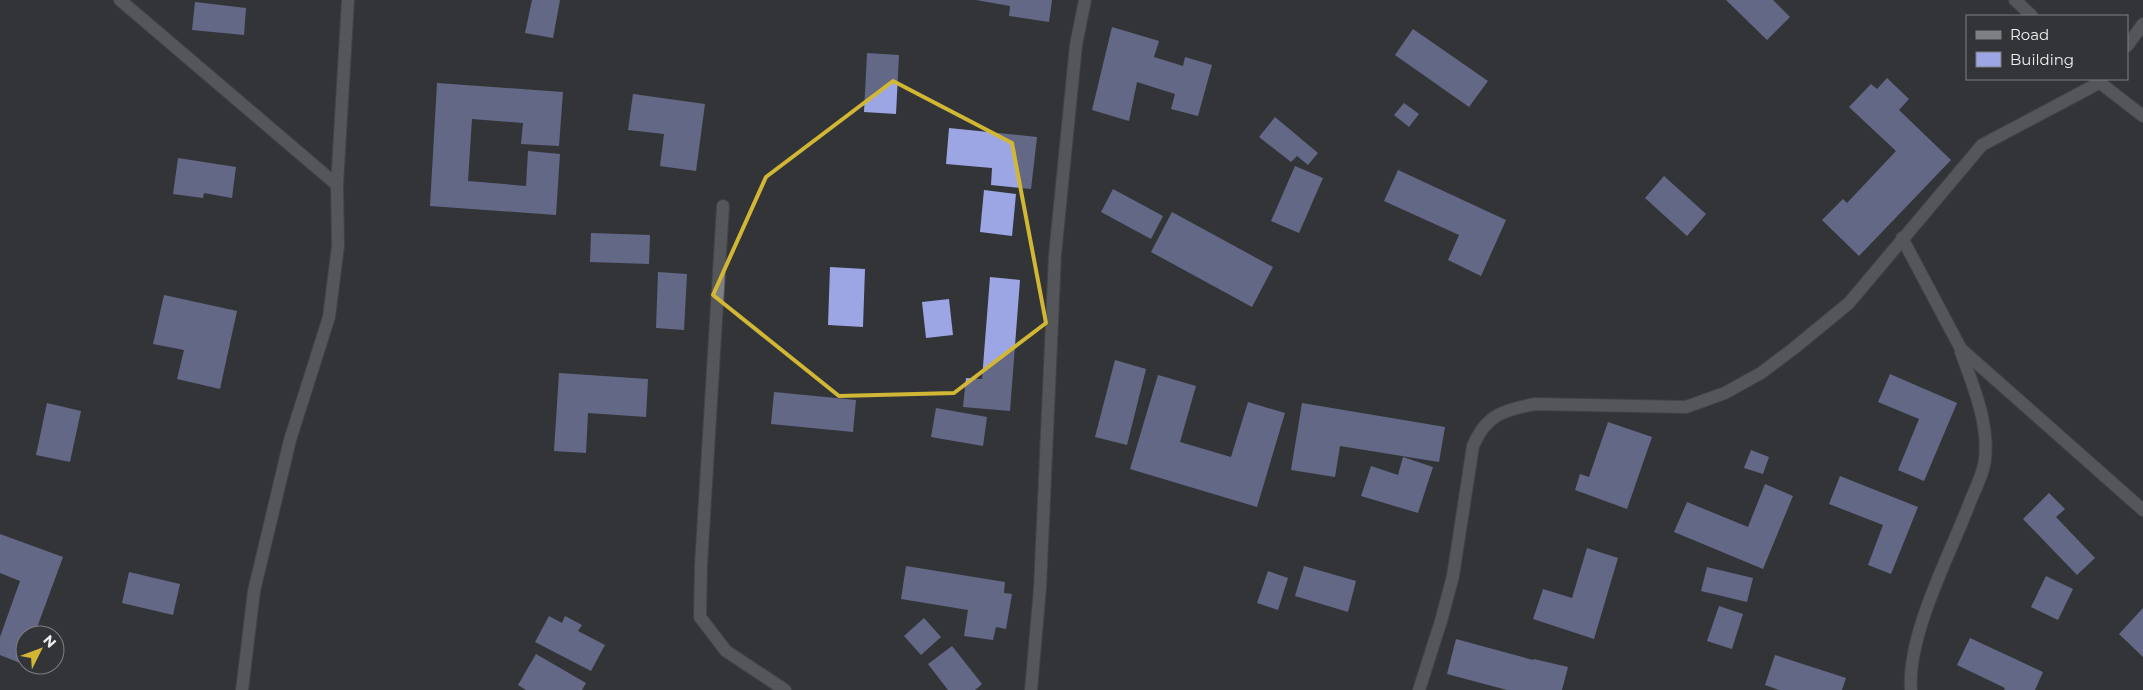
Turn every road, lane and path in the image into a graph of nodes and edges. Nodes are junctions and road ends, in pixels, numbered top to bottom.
1 (120, 0) edge
2 (348, 0) edge
3 (1085, 0) edge
4 (2015, 0) edge
5 (2031, 15) edge
6 (2143, 24) edge
7 (2128, 45) edge
8 (2098, 80) edge
9 (2143, 116) edge
10 (337, 185) junction
11 (723, 206) dead end
12 (1902, 238) junction
13 (1961, 349) junction
14 (2143, 510) edge
15 (242, 690) edge
16 (785, 690) edge
17 (1031, 690) edge
18 (1419, 690) edge
19 (1911, 690) edge

1 - 10 street
2 - 10 street
3 - 17 street
4 - 5 street
6 - 7 street
8 - 9 street
8 - 12 street
10 - 15 street
11 - 16 street
12 - 13 street
12 - 18 street
13 - 14 street
13 - 19 street

